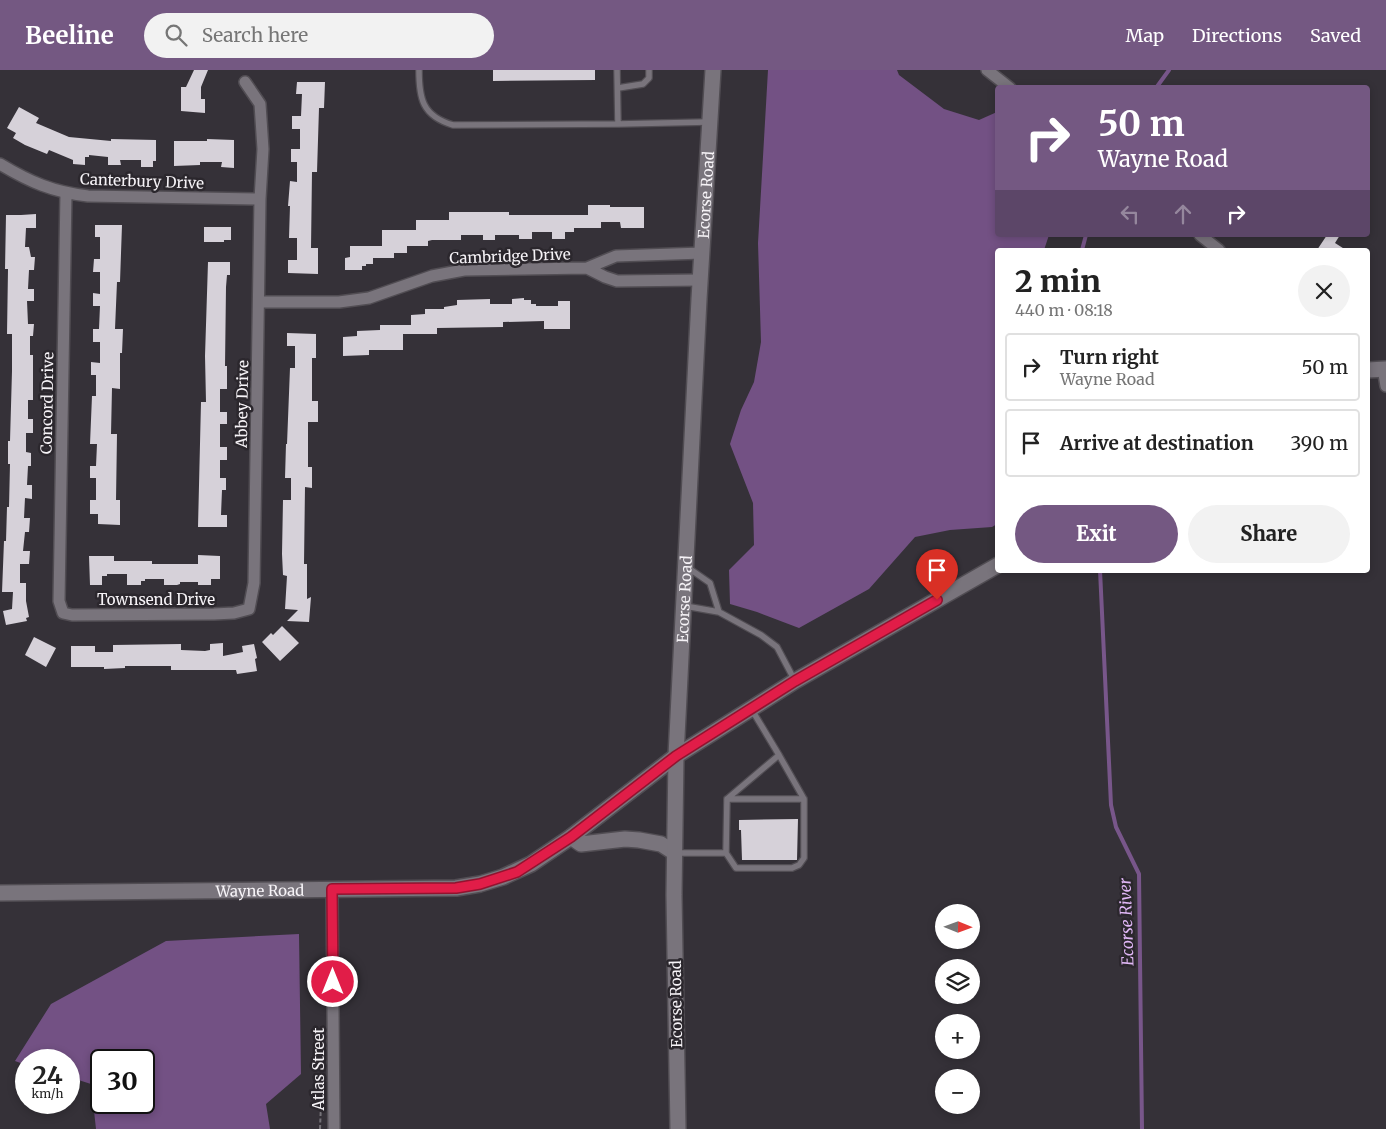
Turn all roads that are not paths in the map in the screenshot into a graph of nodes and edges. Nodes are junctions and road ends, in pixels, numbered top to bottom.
1 (419, 70) edge
2 (617, 70) edge
3 (649, 70) edge
4 (713, 70) edge
5 (988, 70) edge
6 (245, 82) dead end
7 (1006, 85) edge
8 (618, 88) junction
9 (710, 122) junction
10 (618, 124) junction
11 (0, 164) edge
12 (66, 193) junction
13 (260, 199) junction
14 (1203, 237) edge
15 (1216, 248) edge
16 (702, 253) junction
17 (587, 268) junction
18 (700, 280) junction
19 (259, 302) junction
20 (1375, 368) edge
21 (1386, 386) edge
22 (686, 565) junction
23 (995, 567) edge
24 (683, 605) junction
25 (249, 609) joint
26 (720, 612) junction
27 (63, 613) joint
28 (795, 681) junction
29 (751, 708) junction
30 (779, 754) junction
31 (676, 756) junction
32 (727, 799) junction
33 (804, 799) junction
34 (571, 837) junction
35 (675, 853) junction
36 (726, 853) junction
37 (332, 889) junction
38 (0, 893) edge
39 (334, 1129) edge
40 (678, 1129) edge

1 - 10 lane
2 - 8 lane
3 - 8 lane
4 - 9 main road, Ecorse Road
5 - 7 street
6 - 13 street, Abbey Drive
8 - 10 lane
9 - 10 lane
9 - 16 main road, Ecorse Road
11 - 12 street, Canterbury Drive
12 - 13 street, Canterbury Drive
12 - 27 street, Concord Drive
13 - 19 street, Abbey Drive
14 - 15 street
16 - 17 street, Cambridge Drive
16 - 18 main road, Ecorse Road
17 - 18 street, Cambridge Drive
17 - 19 street, Cambridge Drive
18 - 22 main road, Ecorse Road
19 - 25 street, Abbey Drive
20 - 21 street
22 - 24 main road, Ecorse Road
22 - 26 lane
23 - 28 main road, Wayne Road
24 - 26 lane
24 - 31 main road, Ecorse Road
25 - 27 street, Townsend Drive
26 - 28 lane
28 - 29 main road, Wayne Road
29 - 30 lane
29 - 31 main road, Wayne Road
30 - 32 lane
30 - 33 lane
31 - 34 main road, Wayne Road
31 - 35 main road, Ecorse Road
32 - 33 lane
32 - 36 lane
33 - 36 lane
34 - 35 main road
34 - 37 main road, Wayne Road
35 - 36 lane
35 - 40 main road, Ecorse Road
37 - 38 main road, Wayne Road
37 - 39 street, Atlas Street

